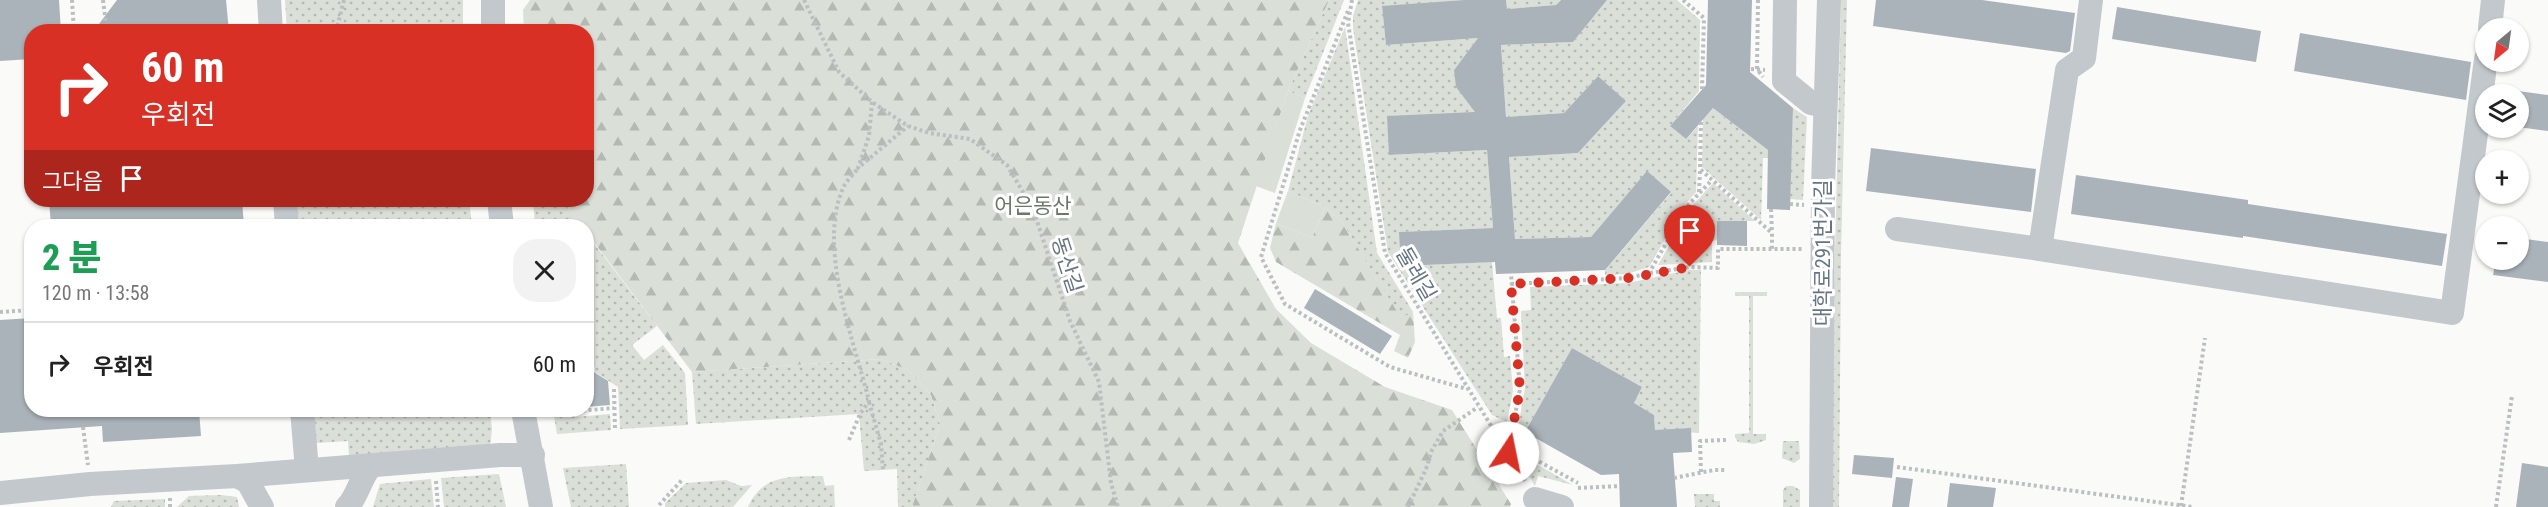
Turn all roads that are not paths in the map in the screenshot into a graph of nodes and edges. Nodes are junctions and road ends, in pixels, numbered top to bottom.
1 (269, 0) edge
2 (493, 0) edge
3 (1785, 0) edge
4 (1829, 0) edge
5 (2091, 0) edge
6 (2493, 0) edge
7 (2491, 18) edge
8 (270, 24) edge
9 (493, 24) edge
10 (2484, 72) edge
11 (1826, 106) junction
12 (1897, 229) dead end
13 (2040, 249) junction
14 (303, 417) edge
15 (524, 417) edge
16 (532, 455) junction
17 (370, 466) junction
18 (307, 470) junction
19 (237, 476) junction
20 (0, 493) edge
21 (1535, 499) road end
22 (262, 507) edge
23 (347, 507) edge
24 (541, 507) edge
25 (1562, 507) edge
26 (1821, 507) edge

1 - 8 street
2 - 9 street
3 - 11 street
4 - 11 street, 대학로291번가길
5 - 13 street
6 - 7 street
10 - 13 street
11 - 26 street, 대학로291번가길
12 - 13 street
14 - 18 street
15 - 16 street
16 - 17 street
16 - 24 street
17 - 18 street
17 - 23 street
18 - 19 street
19 - 20 street
19 - 22 street
21 - 25 street

